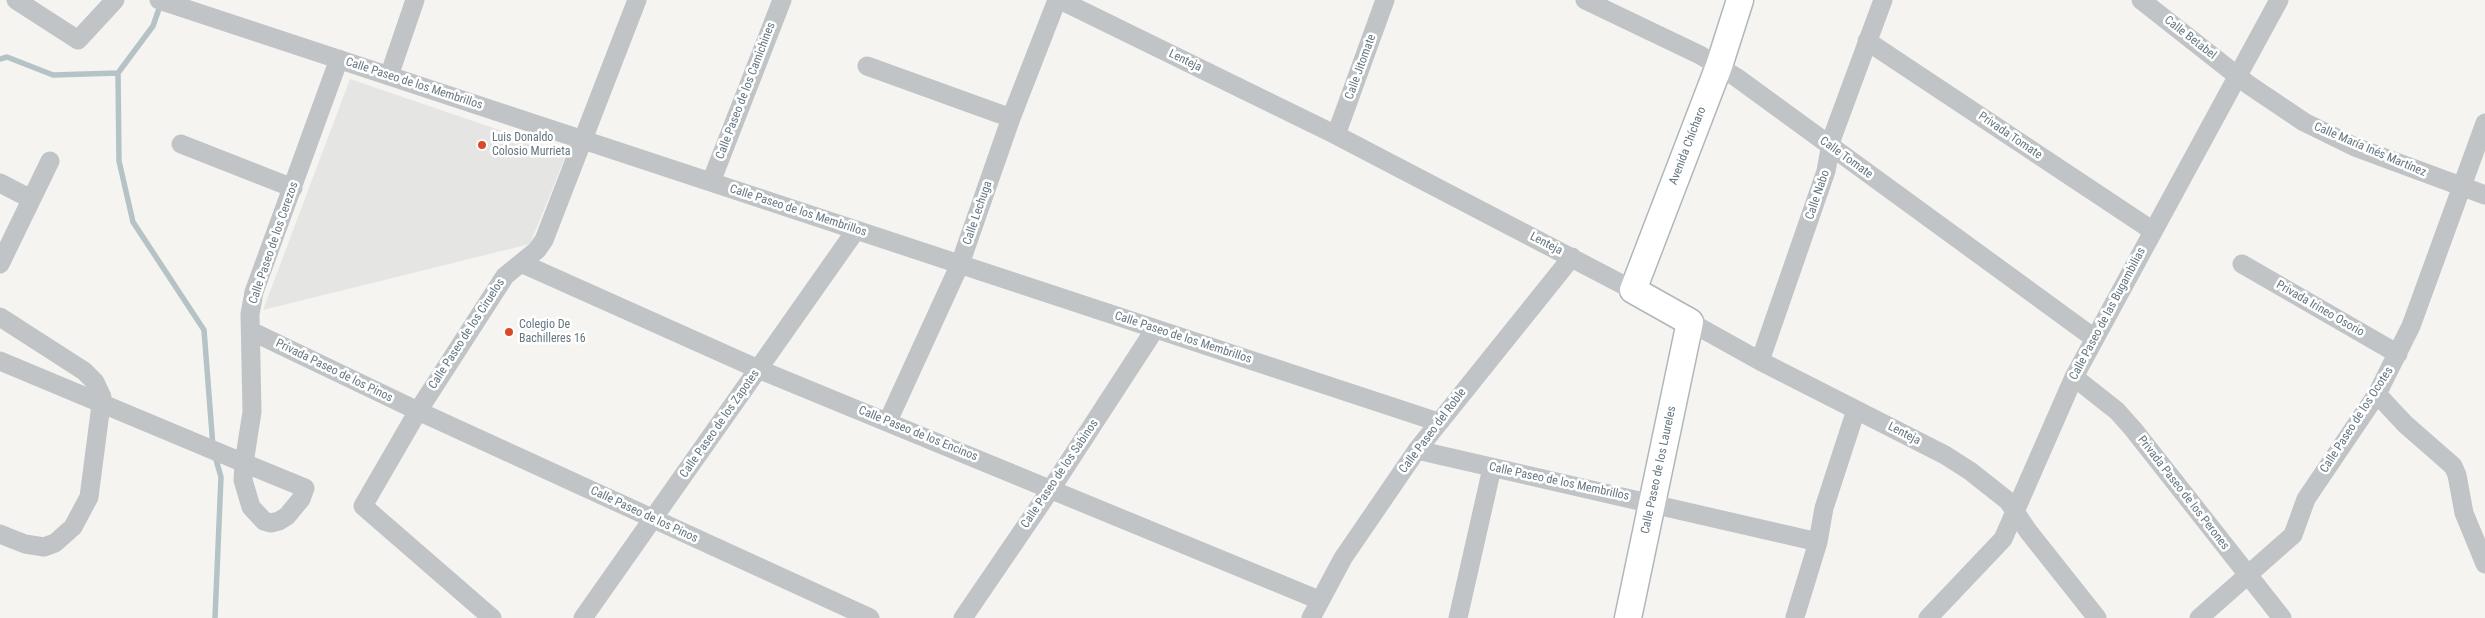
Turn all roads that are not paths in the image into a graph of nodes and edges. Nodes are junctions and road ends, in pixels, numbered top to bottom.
1 (16, 0) edge
2 (114, 0) edge
3 (159, 0) edge
4 (415, 0) edge
5 (637, 0) edge
6 (782, 0) edge
7 (1059, 0) edge
8 (1385, 0) edge
9 (1585, 0) edge
10 (1740, 0) edge
11 (1883, 0) edge
12 (2142, 0) edge
13 (2279, 0) edge
14 (1867, 41) junction
15 (339, 59) junction
16 (867, 66) dead end
17 (1719, 66) junction
18 (388, 76) junction
19 (2238, 76) junction
20 (1011, 118) junction
21 (2485, 123) edge
22 (1336, 135) junction
23 (583, 140) junction
24 (181, 144) dead end
25 (1831, 148) junction
26 (50, 161) dead end
27 (711, 182) junction
28 (0, 183) edge
29 (2463, 187) junction
30 (293, 188) junction
31 (2485, 195) edge
32 (31, 199) junction
33 (856, 230) junction
34 (2153, 231) junction
35 (1572, 257) junction
36 (520, 263) junction
37 (0, 264) edge
38 (960, 264) junction
39 (2242, 264) dead end
40 (1633, 290) junction
41 (0, 317) edge
42 (1690, 322) junction
43 (1155, 329) junction
44 (251, 331) junction
45 (2094, 338) junction
46 (2398, 354) junction
47 (0, 361) edge
48 (1760, 361) junction
49 (758, 369) junction
50 (2074, 377) junction
51 (2377, 394) junction
52 (102, 404) junction
53 (1856, 410) junction
54 (418, 411) junction
55 (888, 421) junction
56 (1438, 422) junction
57 (1417, 450) junction
58 (1492, 468) junction
59 (1051, 489) junction
60 (1653, 503) junction
61 (2016, 512) junction
62 (652, 519) junction
63 (0, 534) edge
64 (1818, 542) junction
65 (2485, 564) edge
66 (2248, 576) junction
67 (1319, 600) junction
68 (1795, 617) edge
69 (492, 618) edge
70 (583, 618) edge
71 (870, 618) edge
72 (963, 618) edge
73 (1311, 618) edge
74 (1458, 618) edge
75 (1628, 618) edge
76 (1928, 618) edge
77 (2097, 618) edge
78 (2199, 618) edge
79 (2282, 618) edge

1 - 2 street
3 - 15 street, Calle Paseo de los Membrillos
4 - 18 street
5 - 23 street, Calle Paseo de los Ciruelos
6 - 27 street, Calle Paseo de los Camichines
7 - 20 street, Calle Lechuga
7 - 22 street, Lenteja
8 - 22 street, Calle Jitomate
9 - 17 street, Calle Tomate
10 - 17 street, Avenida Chícharo
11 - 14 street, Calle Nabo
12 - 19 street, Calle Betabel
13 - 19 street, Calle Paseo de las Bugambilias
14 - 25 street, Calle Nabo
14 - 34 street, Privada Tomate
15 - 18 street, Calle Paseo de los Membrillos
15 - 30 street, Calle Paseo de los Cerezos
16 - 20 street
17 - 25 street, Calle Tomate
17 - 40 street, Avenida Chícharo
18 - 23 street, Calle Paseo de los Membrillos
19 - 29 street, Calle María Inés Martínez
19 - 34 street, Calle Paseo de las Bugambilias
20 - 38 street, Calle Lechuga
21 - 29 street, Calle Paseo de los Ocotes
22 - 35 street, Lenteja
23 - 27 street, Calle Paseo de los Membrillos
23 - 36 street, Calle Paseo de los Ciruelos
24 - 30 street
25 - 45 street, Calle Tomate
25 - 48 street, Calle Nabo
26 - 32 street
27 - 33 street, Calle Paseo de los Membrillos
28 - 32 street
29 - 31 street, Calle María Inés Martínez
29 - 46 street, Calle Paseo de los Ocotes
30 - 44 street, Calle Paseo de los Cerezos
32 - 37 street
33 - 38 street, Calle Paseo de los Membrillos
33 - 49 street, Calle Paseo de los Zapotes
34 - 45 street, Calle Paseo de las Bugambilias
35 - 40 street, Lenteja
35 - 56 street, Calle Paseo del Roble
36 - 49 street, Calle Paseo de los Encinos
36 - 54 street, Calle Paseo de los Ciruelos
38 - 43 street, Calle Paseo de los Membrillos
38 - 55 street, Calle Lechuga
39 - 46 street, Privada Irineo Osorio
40 - 42 street, Lenteja
41 - 52 street
42 - 48 street, Lenteja
42 - 60 street, Calle Paseo de los Laureles
43 - 56 street, Calle Paseo de los Membrillos
43 - 59 street, Calle Paseo de los Sabinos
44 - 52 street, Calle Paseo de los Cerezos
44 - 54 street, Privada Paseo de los Pinos
45 - 50 street, Calle Paseo de las Bugambilias
46 - 51 street, Calle Paseo de los Ocotes
47 - 52 street, Calle Paseo de los Cerezos
48 - 53 street, Lenteja
49 - 55 street, Calle Paseo de los Encinos
49 - 62 street, Calle Paseo de los Zapotes
50 - 61 street, Calle Paseo de las Bugambilias
50 - 66 street, Privada Paseo de los Perones
51 - 65 street
51 - 66 street, Calle Paseo de los Ocotes
52 - 63 street
53 - 61 street, Lenteja
53 - 64 street
54 - 62 street, Calle Paseo de los Pinos
54 - 69 street, Calle Paseo de los Ciruelos
55 - 59 street, Calle Paseo de los Encinos
56 - 57 street, Calle Paseo del Roble
57 - 58 street, Calle Paseo de los Membrillos
57 - 67 street, Calle Paseo del Roble
58 - 60 street, Calle Paseo de los Membrillos
58 - 74 street
59 - 67 street, Calle Paseo de los Encinos
59 - 72 street, Calle Paseo de los Sabinos
60 - 64 street, Calle Paseo de los Membrillos
60 - 75 street, Calle Paseo de los Laureles
61 - 76 street, Calle Paseo de las Bugambilias
61 - 77 street, Lenteja
62 - 70 street, Calle Paseo de los Zapotes
62 - 71 street, Calle Paseo de los Pinos
64 - 68 street
66 - 78 street, Calle Paseo de los Ocotes
66 - 79 street, Privada Paseo de los Perones
67 - 73 street, Calle Paseo del Roble

